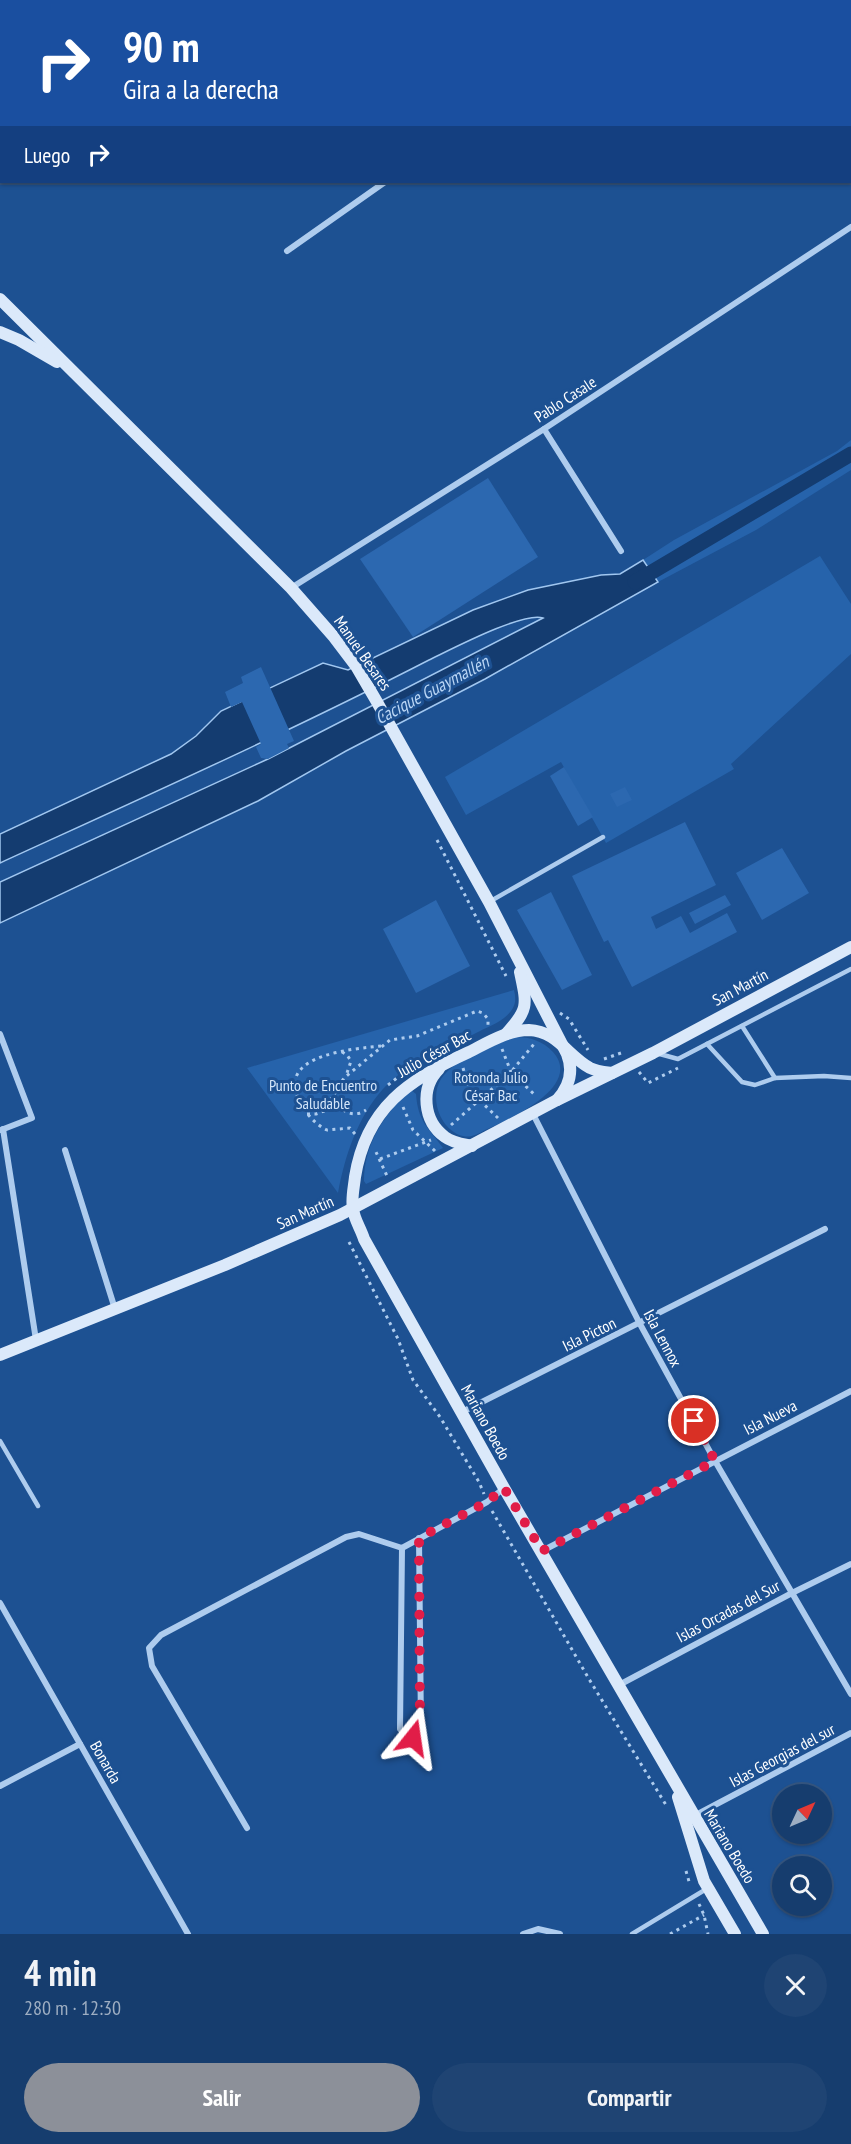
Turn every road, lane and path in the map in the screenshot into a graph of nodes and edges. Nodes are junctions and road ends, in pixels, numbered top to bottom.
1 (384, 183) edge
2 (851, 227) edge
3 (287, 251) dead end
4 (0, 299) edge
5 (0, 332) edge
6 (73, 372) junction
7 (544, 429) junction
8 (621, 551) dead end
9 (291, 588) junction
10 (435, 835) dead end
11 (603, 837) dead end
12 (489, 902) junction
13 (851, 947) edge
14 (515, 954) junction
15 (851, 969) edge
16 (508, 980) dead end
17 (489, 1026) junction
18 (742, 1026) junction
19 (479, 1032) dead end
20 (0, 1034) edge
21 (502, 1036) junction
22 (537, 1040) dead end
23 (707, 1044) junction
24 (563, 1045) junction
25 (382, 1046) junction
26 (340, 1051) junction
27 (653, 1053) junction
28 (453, 1059) junction
29 (417, 1063) dead end
30 (511, 1072) junction
31 (612, 1073) junction
32 (344, 1078) junction
33 (775, 1078) junction
34 (851, 1078) edge
35 (383, 1089) dead end
36 (333, 1096) junction
37 (402, 1099) dead end
38 (479, 1101) junction
39 (552, 1103) junction
40 (307, 1114) junction
41 (533, 1114) junction
42 (363, 1118) dead end
43 (357, 1128) dead end
44 (505, 1129) junction
45 (2, 1130) edge
46 (441, 1133) junction
47 (357, 1137) junction
48 (425, 1143) junction
49 (472, 1146) junction
50 (65, 1149) dead end
51 (436, 1152) dead end
52 (380, 1160) junction
53 (392, 1188) junction
54 (353, 1209) junction
55 (340, 1215) junction
56 (825, 1229) dead end
57 (115, 1310) junction
58 (640, 1324) junction
59 (36, 1340) junction
60 (0, 1355) edge
61 (851, 1391) edge
62 (462, 1412) junction
63 (0, 1441) edge
64 (715, 1461) junction
65 (504, 1488) junction
66 (487, 1502) junction
67 (38, 1506) dead end
68 (419, 1538) junction
69 (402, 1548) junction
70 (542, 1551) junction
71 (851, 1564) edge
72 (792, 1593) junction
73 (0, 1603) edge
74 (619, 1685) junction
75 (851, 1694) edge
76 (851, 1733) edge
77 (80, 1744) junction
78 (670, 1773) junction
79 (0, 1786) edge
80 (672, 1814) dead end
81 (694, 1817) junction
82 (246, 1828) dead end
83 (685, 1869) dead end
84 (708, 1888) junction
85 (695, 1896) junction
86 (704, 1915) junction
87 (188, 1934) edge
88 (523, 1934) edge
89 (560, 1934) edge
90 (632, 1934) edge
91 (670, 1934) edge
92 (708, 1934) edge
93 (735, 1934) edge
94 (763, 1934) edge

1 - 3 street
2 - 7 street, Pablo Casale
4 - 6 main road, Manuel Besares
5 - 6 main road, Manuel Besares
6 - 9 main road, Manuel Besares
7 - 8 street
7 - 9 street, Pablo Casale
9 - 12 main road, Manuel Besares
10 - 16 path
11 - 12 lane
12 - 14 main road, Manuel Besares
13 - 27 main road, San Martín
14 - 21 main road, Julio César Bac
14 - 24 main road, Manuel Besares
15 - 18 lane
17 - 19 path
17 - 21 path
17 - 25 path
18 - 23 lane
18 - 33 lane
20 - 45 street
21 - 24 main road, Julio César Bac
21 - 28 main road, Julio César Bac
21 - 30 path
22 - 30 path
23 - 27 lane
23 - 33 lane
24 - 31 main road
24 - 39 main road
25 - 26 path
25 - 32 path
26 - 32 path
26 - 40 path
27 - 31 main road, San Martín
28 - 38 path
28 - 46 main road
28 - 47 main road, Julio César Bac
29 - 35 path
30 - 38 path
30 - 39 path
31 - 39 main road, San Martín
32 - 36 path
33 - 34 lane
36 - 40 path
36 - 42 path
37 - 48 path
38 - 44 path
38 - 46 path
39 - 41 main road, San Martín
40 - 47 path
41 - 44 main road, San Martín
41 - 58 street, Isla Lennox
43 - 47 path
44 - 49 main road, San Martín
45 - 59 street
46 - 48 path
46 - 49 main road
47 - 52 path
47 - 54 main road, Julio César Bac
48 - 51 path
48 - 52 path
49 - 53 main road, San Martín
50 - 57 street
52 - 53 path
53 - 54 main road, San Martín
54 - 55 main road, San Martín
54 - 62 main road, Mariano Boedo
55 - 57 main road, San Martín
55 - 66 path
56 - 58 street, Isla Picton
57 - 59 main road, San Martín
58 - 62 street, Isla Picton
58 - 64 street, Isla Lennox
59 - 60 main road, San Martín
61 - 64 street, Isla Nueva
62 - 65 main road, Mariano Boedo
63 - 67 lane
64 - 70 street, Isla Nueva
64 - 72 street, Isla Lennox
65 - 66 street
65 - 70 main road, Mariano Boedo
66 - 68 street
66 - 80 path
68 - 69 street
68 - 69 street
69 - 82 street
70 - 74 main road, Mariano Boedo
71 - 72 street, Islas Orcadas del Sur
72 - 74 street, Islas Orcadas del Sur
72 - 75 street, Isla Lennox
73 - 77 street, Bonarda
74 - 78 main road, Mariano Boedo
76 - 81 street, Islas Georgias del sur
77 - 79 street
77 - 87 street, Bonarda
78 - 81 main road, Mariano Boedo
78 - 84 main road, Mariano Boedo
81 - 94 main road, Mariano Boedo
83 - 85 path
84 - 85 lane
84 - 93 main road, Mariano Boedo
85 - 86 path
85 - 90 lane
86 - 91 path
86 - 92 path
88 - 89 street

